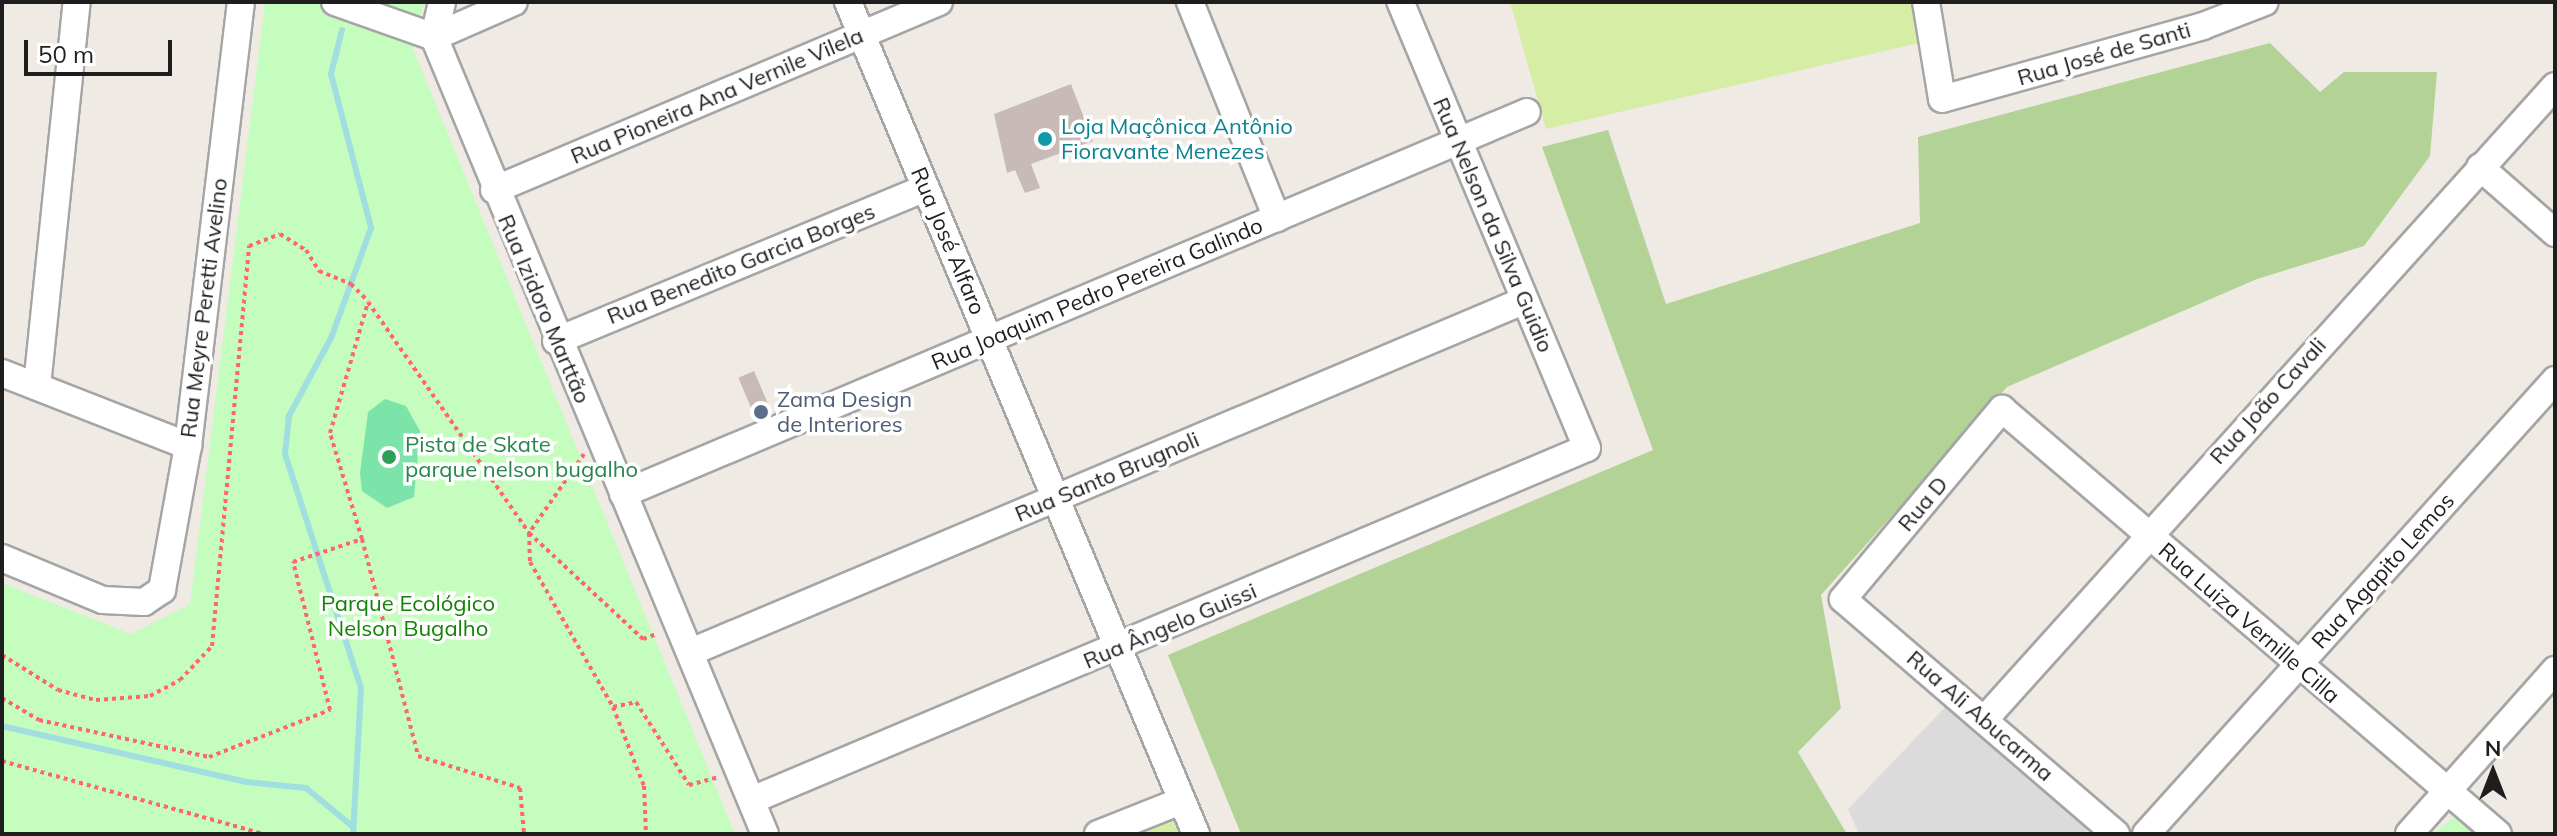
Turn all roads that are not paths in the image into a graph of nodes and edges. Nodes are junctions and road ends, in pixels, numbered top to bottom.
1 (77, 2) edge
2 (241, 2) edge
3 (335, 2) edge
4 (442, 2) edge
5 (514, 2) edge
6 (848, 2) edge
7 (939, 2) edge
8 (1190, 2) edge
9 (1400, 2) edge
10 (1926, 2) edge
11 (2265, 2) edge
12 (861, 35) junction
13 (434, 37) junction
14 (2555, 86) edge
15 (1527, 112) dead end
16 (1458, 142) junction
17 (2480, 167) junction
18 (926, 188) junction
19 (494, 190) junction
20 (1277, 218) junction
21 (2555, 233) edge
22 (1523, 301) junction
23 (989, 339) junction
24 (556, 341) junction
25 (2, 373) edge
26 (2555, 380) edge
27 (37, 386) junction
28 (2002, 409) joint
29 (188, 446) junction
30 (1587, 448) joint
31 (623, 494) junction
32 (1056, 498) junction
33 (2147, 535) junction
34 (2, 558) edge
35 (1843, 599) joint
36 (1118, 648) junction
37 (691, 652) junction
38 (2298, 666) junction
39 (2555, 670) edge
40 (1984, 720) junction
41 (2446, 791) junction
42 (752, 800) junction
43 (1181, 801) junction
44 (2114, 833) edge
45 (765, 834) edge
46 (1098, 834) edge
47 (1196, 834) edge
48 (2146, 834) edge
49 (2409, 834) edge
50 (2498, 834) edge

1 - 27 street
2 - 29 street, Rua Meyre Peretti Avelino
3 - 13 street
4 - 13 street
5 - 13 street
6 - 12 street, Rua José Alfaro
7 - 12 street, Rua Pioneira Ana Vernile Vilela
8 - 20 street
9 - 16 street, Rua Nelson da Silva Guidio
10 - 11 street, Rua José de Santi
12 - 18 street, Rua José Alfaro
12 - 19 street, Rua Pioneira Ana Vernile Vilela
13 - 19 street, Rua Izidoro Marttão
14 - 17 street, Rua João Cavali
15 - 16 street, Rua Joaquim Pedro Pereira Galindo
16 - 20 street, Rua Joaquim Pedro Pereira Galindo
16 - 22 street, Rua Nelson da Silva Guidio
17 - 21 street
17 - 33 street, Rua João Cavali
18 - 23 street, Rua José Alfaro
18 - 24 street, Rua Benedito Garcia Borges
19 - 24 street, Rua Izidoro Marttão
20 - 23 street, Rua Joaquim Pedro Pereira Galindo
22 - 30 street, Rua Nelson da Silva Guidio
22 - 32 street, Rua Santo Brugnoli
23 - 31 street, Rua Joaquim Pedro Pereira Galindo
23 - 32 street, Rua José Alfaro
24 - 31 street, Rua Izidoro Marttão
25 - 27 street
26 - 38 street, Rua Agapito Lemos
27 - 29 street
28 - 33 street, Rua Luiza Vernille Cilla
28 - 35 street, Rua D
29 - 34 street, Rua Meyre Peretti Avelino
30 - 36 street, Rua Ângelo Guissi
31 - 37 street, Rua Izidoro Marttão
32 - 36 street, Rua José Alfaro
32 - 37 street, Rua Santo Brugnoli
33 - 38 street, Rua Luiza Vernille Cilla
33 - 40 street, Rua João Cavali
35 - 40 street, Rua Ali Abucarma
36 - 42 street, Rua Ângelo Guissi
36 - 43 street, Rua José Alfaro
37 - 42 street, Rua Izidoro Marttão
38 - 41 street, Rua Luiza Vernille Cilla
38 - 48 street, Rua Agapito Lemos
39 - 41 street
40 - 44 street, Rua Ali Abucarma
41 - 49 street
41 - 50 street, Rua Luiza Vernille Cilla
42 - 45 street, Rua Izidoro Marttão
43 - 46 street
43 - 47 street, Rua José Alfaro

